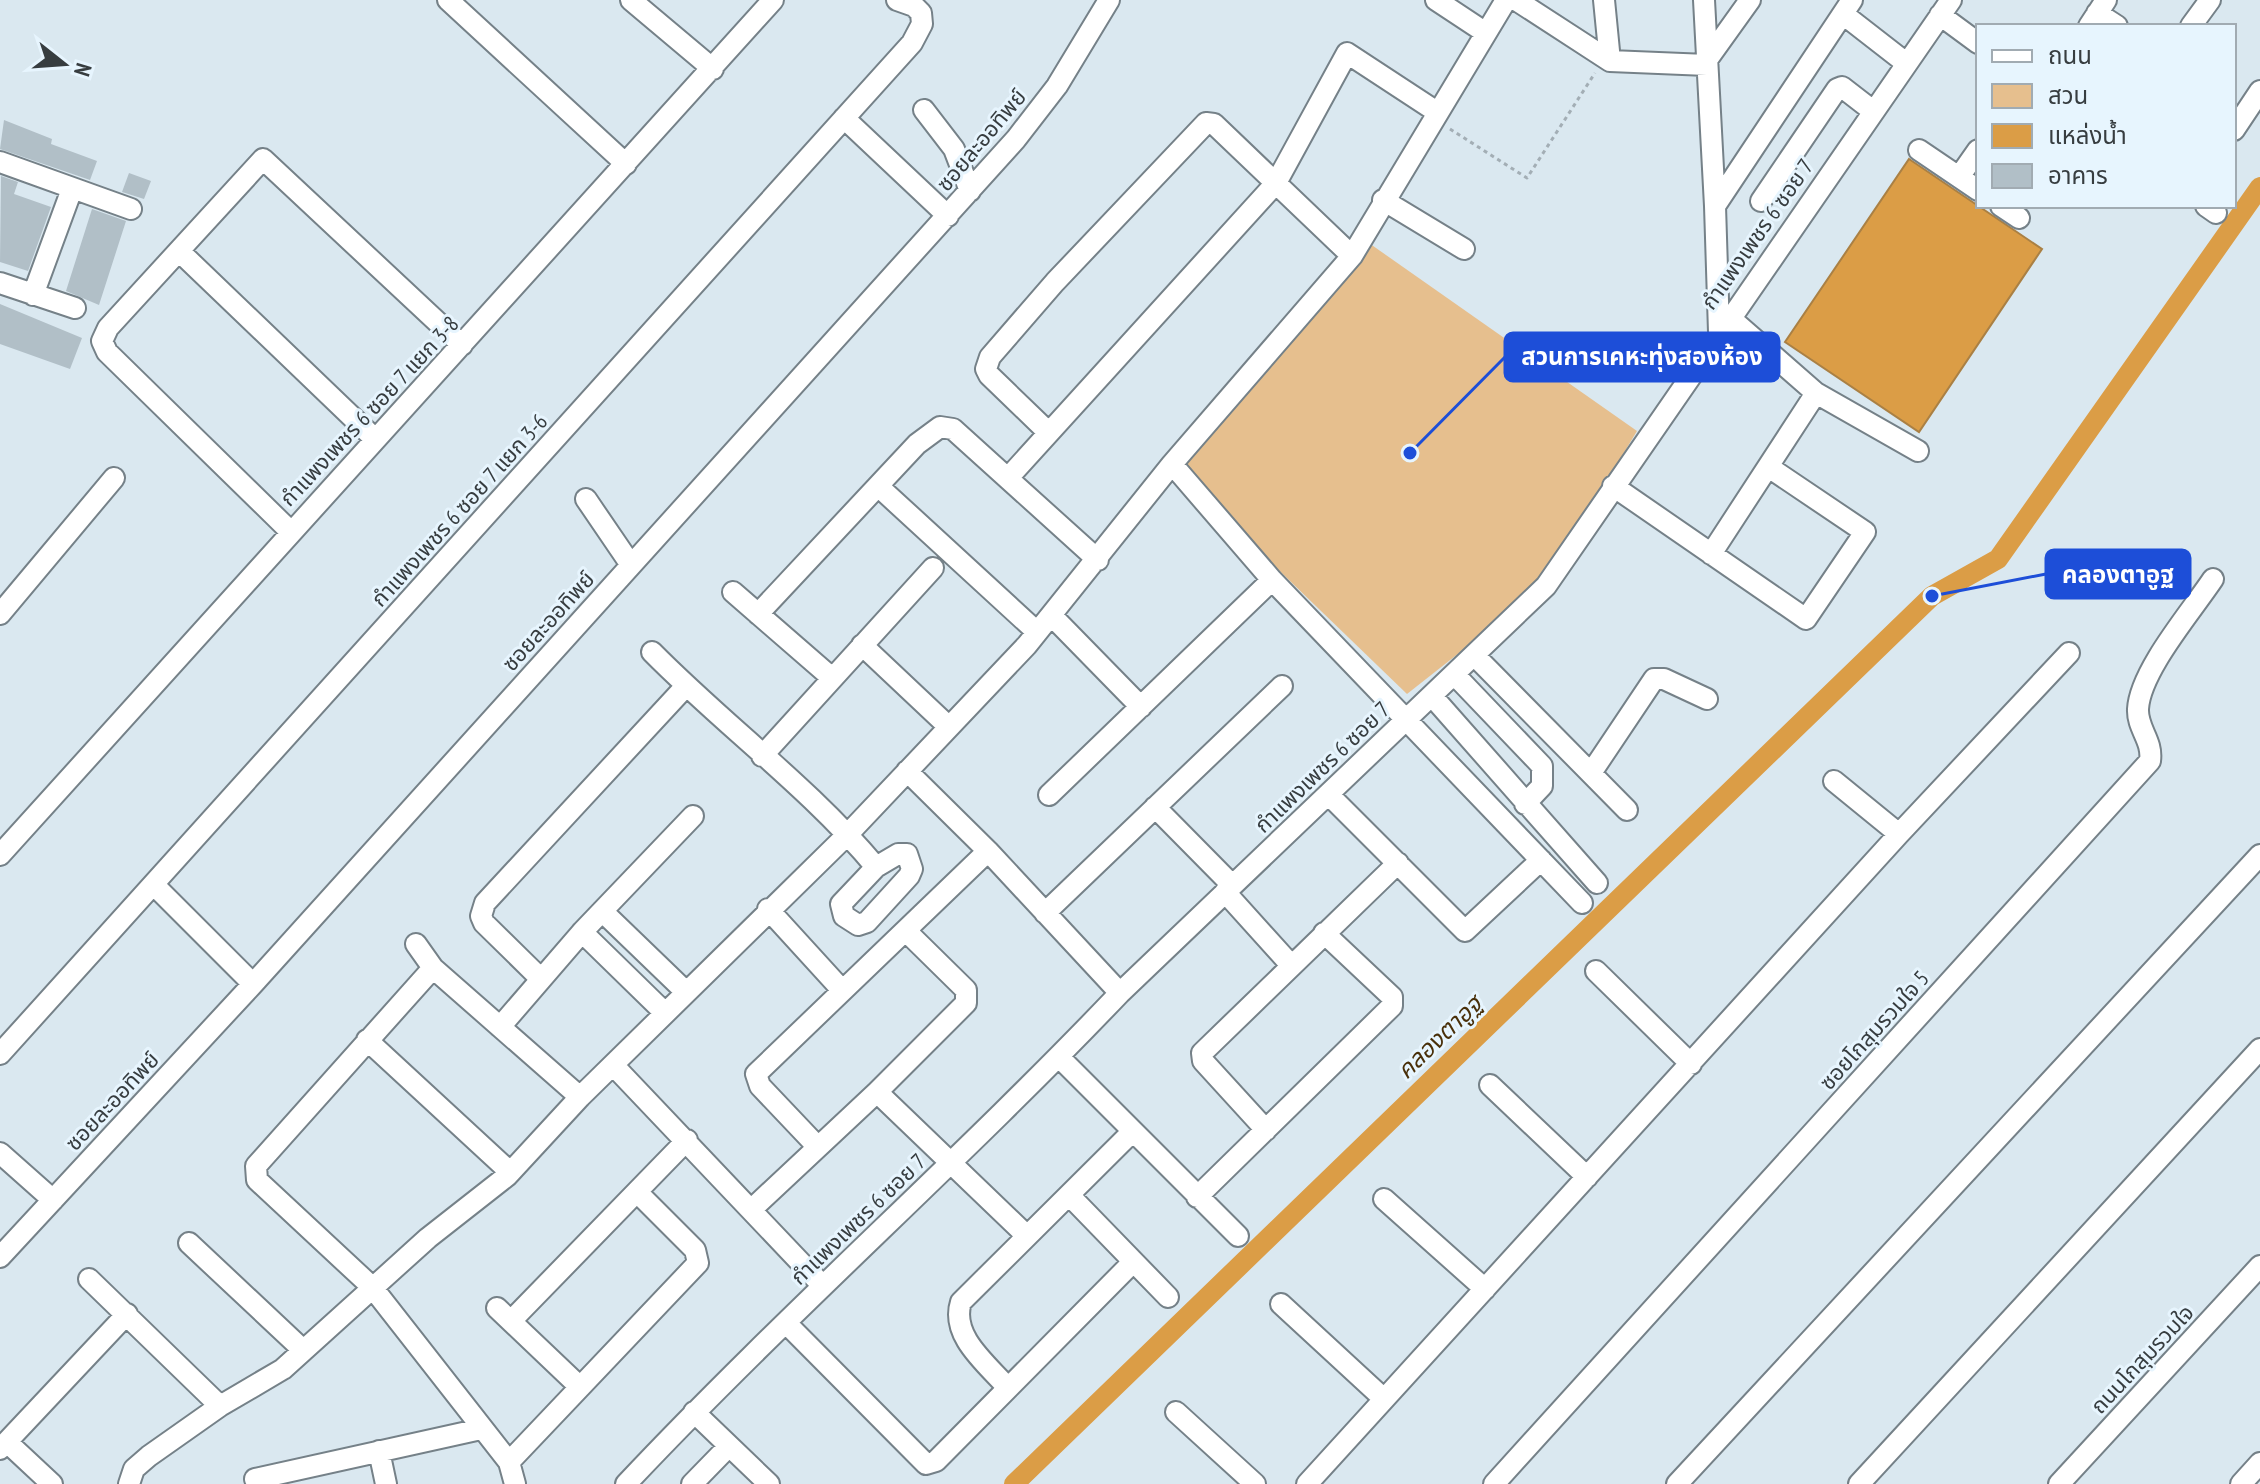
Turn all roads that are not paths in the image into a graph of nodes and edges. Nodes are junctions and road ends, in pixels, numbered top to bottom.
1 (448, 0) edge
2 (631, 0) edge
3 (773, 0) edge
4 (897, 0) edge
5 (1109, 0) edge
6 (1436, 0) edge
7 (1506, 0) edge
8 (1516, 0) edge
9 (1604, 0) edge
10 (1704, 0) edge
11 (1750, 0) edge
12 (2210, 0) edge
13 (1942, 6) edge
14 (1847, 7) edge
15 (2097, 13) edge
16 (2114, 24) edge
17 (2192, 24) edge
18 (1486, 33) junction
19 (1976, 41) edge
20 (1607, 60) junction
21 (1707, 62) junction
22 (1906, 63) junction
23 (713, 69) junction
24 (2260, 91) edge
25 (924, 110) dead end
26 (1873, 111) junction
27 (1435, 115) junction
28 (2238, 116) edge
29 (844, 118) junction
30 (1919, 150) dead end
31 (1976, 153) edge
32 (0, 162) edge
33 (626, 164) junction
34 (1959, 177) junction
35 (1276, 183) junction
36 (72, 189) junction
37 (1976, 189) edge
38 (970, 191) junction
39 (1383, 200) junction
40 (1761, 201) dead end
41 (1715, 206) junction
42 (2004, 208) edge
43 (131, 209) dead end
44 (948, 216) junction
45 (2019, 218) dead end
46 (1464, 249) dead end
47 (179, 251) junction
48 (1352, 256) junction
49 (0, 283) edge
50 (33, 295) junction
51 (75, 308) dead end
52 (1724, 324) junction
53 (462, 345) junction
54 (1816, 393) junction
55 (1048, 432) junction
56 (375, 439) junction
57 (1918, 451) dead end
58 (1172, 464) junction
59 (1770, 468) junction
60 (114, 478) dead end
61 (1008, 478) junction
62 (878, 486) junction
63 (1613, 486) junction
64 (586, 499) dead end
65 (291, 532) junction
66 (1711, 554) junction
67 (1098, 560) junction
68 (631, 565) junction
69 (933, 568) dead end
70 (2213, 579) dead end
71 (1272, 580) junction
72 (733, 592) dead end
73 (0, 614) edge
74 (758, 614) junction
75 (1052, 616) junction
76 (1037, 632) junction
77 (862, 645) junction
78 (652, 652) dead end
79 (2069, 653) dead end
80 (1474, 655) junction
81 (1454, 674) junction
82 (832, 678) junction
83 (686, 686) junction
84 (1282, 686) dead end
85 (1432, 696) junction
86 (1707, 699) dead end
87 (1141, 707) junction
88 (1408, 718) junction
89 (949, 727) junction
90 (762, 756) junction
91 (907, 771) junction
92 (1591, 773) junction
93 (1834, 781) dead end
94 (1049, 795) dead end
95 (1329, 795) junction
96 (1525, 804) junction
97 (1155, 807) junction
98 (1627, 810) dead end
99 (693, 816) dead end
100 (848, 834) junction
101 (1899, 834) junction
102 (988, 851) junction
103 (0, 855) edge
104 (2260, 855) edge
105 (1541, 860) junction
106 (1398, 863) junction
107 (876, 867) dead end
108 (1597, 883) dead end
109 (154, 885) junction
110 (1228, 888) junction
111 (1582, 903) dead end
112 (768, 909) junction
113 (602, 911) junction
114 (1045, 913) junction
115 (906, 931) junction
116 (582, 932) junction
117 (1324, 933) junction
118 (416, 944) dead end
119 (1290, 964) junction
120 (433, 968) junction
121 (1596, 971) dead end
122 (541, 979) junction
123 (253, 984) junction
124 (841, 989) junction
125 (686, 992) junction
126 (1120, 993) junction
127 (665, 1013) junction
128 (500, 1027) junction
129 (367, 1040) junction
130 (2260, 1049) edge
131 (0, 1054) edge
132 (1059, 1057) junction
133 (1691, 1064) junction
134 (614, 1066) junction
135 (1490, 1085) dead end
136 (877, 1092) junction
137 (580, 1097) junction
138 (1266, 1130) junction
139 (1132, 1132) junction
140 (687, 1140) junction
141 (816, 1145) junction
142 (0, 1153) edge
143 (951, 1162) junction
144 (510, 1172) junction
145 (1587, 1177) junction
146 (637, 1192) junction
147 (1069, 1195) junction
148 (1197, 1197) junction
149 (1384, 1199) dead end
150 (53, 1200) junction
151 (752, 1209) junction
152 (1027, 1236) junction
153 (1238, 1236) dead end
154 (189, 1243) dead end
155 (0, 1257) edge
156 (1133, 1262) junction
157 (2260, 1266) edge
158 (89, 1279) dead end
159 (822, 1285) junction
160 (372, 1287) junction
161 (1485, 1289) junction
162 (1168, 1297) dead end
163 (1281, 1304) dead end
164 (127, 1314) junction
165 (786, 1323) junction
166 (303, 1350) junction
167 (580, 1387) junction
168 (1008, 1388) junction
169 (1384, 1399) junction
170 (220, 1406) junction
171 (694, 1412) junction
172 (1176, 1412) dead end
173 (481, 1429) junction
174 (3, 1446) edge
175 (729, 1446) junction
176 (379, 1451) junction
177 (509, 1462) junction
178 (2260, 1463) edge
179 (255, 1479) dead end
180 (52, 1484) edge
181 (129, 1484) edge
182 (386, 1484) edge
183 (515, 1484) edge
184 (626, 1484) edge
185 (692, 1484) edge
186 (769, 1484) edge
187 (1255, 1484) edge
188 (1307, 1484) edge
189 (1494, 1484) edge
190 (1677, 1484) edge
191 (1859, 1484) edge
192 (2059, 1484) edge
193 (2241, 1484) edge

1 - 33 street
2 - 23 street
3 - 23 street, กำแพงเพชร 6 ซอย 7 แยก 3-8
4 - 29 street, กำแพงเพชร 6 ซอย 7 แยก 3-6
5 - 38 street, ซอยละออทิพย์
6 - 18 street
7 - 18 street
8 - 20 street
9 - 20 street
10 - 21 street
11 - 21 street
12 - 17 street
13 - 19 street
13 - 22 street, กำแพงเพชร 6 ซอย 7
14 - 22 street
14 - 41 street
15 - 16 street
18 - 27 street
20 - 21 street
21 - 41 street
22 - 26 street, กำแพงเพชร 6 ซอย 7
23 - 33 street, กำแพงเพชร 6 ซอย 7 แยก 3-8
24 - 28 street
25 - 38 street
26 - 40 street
26 - 52 street, กำแพงเพชร 6 ซอย 7
27 - 35 street
27 - 39 street
29 - 44 street
29 - 109 street, กำแพงเพชร 6 ซอย 7 แยก 3-6
30 - 34 street
31 - 34 street
32 - 36 street
33 - 53 street, กำแพงเพชร 6 ซอย 7 แยก 3-8
34 - 37 street
35 - 48 street
35 - 55 street
35 - 55 street
36 - 43 street
36 - 50 street
38 - 44 street, ซอยละออทิพย์
39 - 46 street
39 - 48 street
41 - 52 street
42 - 45 street
44 - 68 street, ซอยละออทิพย์
47 - 53 street
47 - 56 street
47 - 65 street
48 - 58 street
49 - 50 street
50 - 51 street
52 - 54 street
52 - 63 street, กำแพงเพชร 6 ซอย 7
53 - 56 street, กำแพงเพชร 6 ซอย 7 แยก 3-8
54 - 57 street
54 - 59 street
55 - 61 street
56 - 65 street, กำแพงเพชร 6 ซอย 7 แยก 3-8
58 - 67 street
58 - 71 street
59 - 66 street
59 - 66 street
60 - 73 street
61 - 62 street
61 - 67 street
62 - 74 street
62 - 76 street
63 - 66 street
63 - 80 street, กำแพงเพชร 6 ซอย 7
64 - 68 street
65 - 103 street, กำแพงเพชร 6 ซอย 7 แยก 3-8
67 - 75 street
68 - 123 street, ซอยละออทิพย์
69 - 77 street
70 - 189 street, ซอยโกสุมรวมใจ 5
71 - 87 street
71 - 88 street
72 - 74 street
74 - 82 street
75 - 76 street
75 - 87 street
76 - 89 street
77 - 82 street
77 - 89 street
78 - 83 street
79 - 101 street
80 - 81 street, กำแพงเพชร 6 ซอย 7
80 - 92 street
81 - 85 street, กำแพงเพชร 6 ซอย 7
81 - 96 street
82 - 90 street
83 - 90 street
83 - 122 street
84 - 97 street
85 - 88 street, กำแพงเพชร 6 ซอย 7
85 - 96 street
86 - 92 street
87 - 94 street
88 - 95 street, กำแพงเพชร 6 ซอย 7
88 - 105 street
89 - 91 street
90 - 100 street
91 - 100 street
91 - 102 street
92 - 98 street
93 - 101 street
95 - 106 street
95 - 110 street, กำแพงเพชร 6 ซอย 7
96 - 108 street
97 - 110 street
97 - 114 street
99 - 113 street
100 - 107 street
100 - 112 street
101 - 133 street
102 - 114 street
102 - 115 street
104 - 190 street
105 - 106 street
105 - 111 street
106 - 117 street
109 - 123 street
109 - 131 street, กำแพงเพชร 6 ซอย 7 แยก 3-6
110 - 119 street
110 - 126 street, กำแพงเพชร 6 ซอย 7
112 - 124 street
112 - 125 street
113 - 116 street
113 - 125 street
114 - 126 street
115 - 124 street
115 - 136 street
116 - 122 street
116 - 127 street
117 - 119 street
117 - 138 street
118 - 120 street
119 - 138 street
120 - 128 street
120 - 129 street
121 - 133 street
122 - 128 street
123 - 150 street, ซอยละออทิพย์
124 - 141 street
125 - 127 street
126 - 132 street, กำแพงเพชร 6 ซอย 7
127 - 134 street
128 - 137 street
129 - 144 street
129 - 160 street
130 - 191 street
132 - 139 street
132 - 143 street, กำแพงเพชร 6 ซอย 7
133 - 145 street
134 - 137 street
134 - 140 street
135 - 145 street
136 - 141 street
136 - 143 street
137 - 144 street
138 - 148 street
139 - 147 street
139 - 148 street
140 - 146 street
140 - 151 street
141 - 151 street
142 - 150 street
143 - 152 street
143 - 159 street, กำแพงเพชร 6 ซอย 7
144 - 160 street
145 - 161 street
146 - 167 street
146 - 167 street
147 - 152 street
147 - 156 street
148 - 153 street
149 - 161 street
150 - 155 street, ซอยละออทิพย์
151 - 159 street
152 - 168 street
154 - 166 street
156 - 162 street
156 - 168 street
157 - 192 street, ถนนโกสุมรวมใจ
158 - 164 street
159 - 165 street, กำแพงเพชร 6 ซอย 7
160 - 166 street
160 - 173 street
161 - 169 street
163 - 169 street
164 - 170 street
164 - 174 street
165 - 168 street
165 - 171 street, กำแพงเพชร 6 ซอย 7
166 - 170 street
167 - 177 street
169 - 188 street
170 - 181 street
171 - 175 street
171 - 184 street, กำแพงเพชร 6 ซอย 7
172 - 187 street
173 - 176 street
173 - 177 street
174 - 180 street
175 - 185 street
175 - 186 street
176 - 179 street
176 - 182 street
177 - 183 street
178 - 193 street

